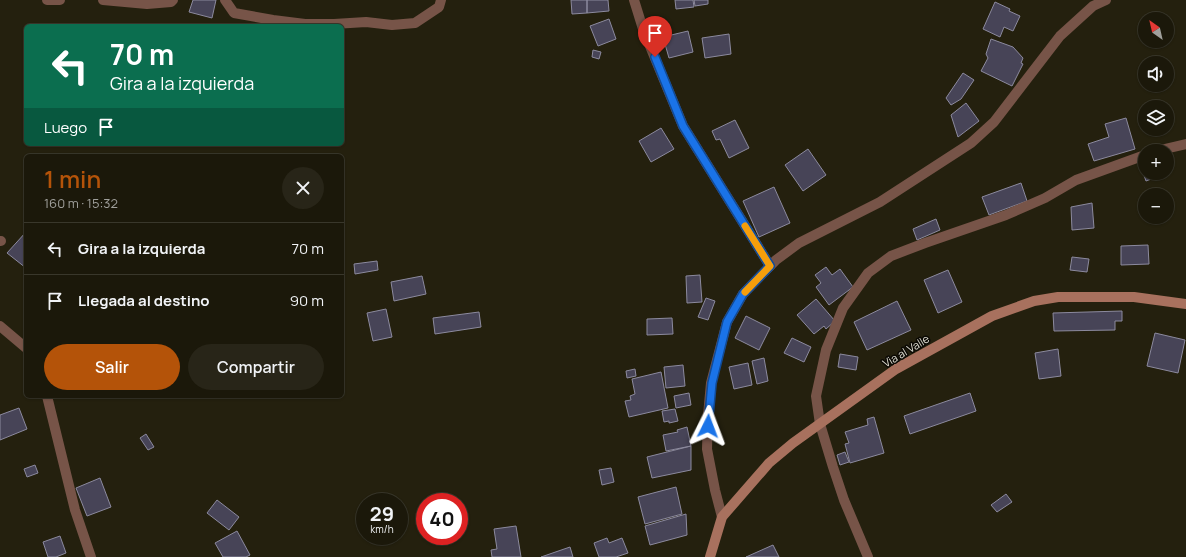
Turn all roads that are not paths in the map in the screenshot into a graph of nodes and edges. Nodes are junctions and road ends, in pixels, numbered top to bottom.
1 (47, 0) edge
2 (60, 0) edge
3 (103, 0) edge
4 (173, 0) edge
5 (224, 0) edge
6 (441, 0) edge
7 (634, 0) edge
8 (1106, 0) edge
9 (1186, 144) edge
10 (1174, 147) edge
11 (1138, 157) edge
12 (770, 266) junction
13 (1186, 304) edge
14 (0, 326) edge
15 (24, 346) edge
16 (47, 398) edge
17 (820, 424) junction
18 (722, 517) junction
19 (92, 557) edge
20 (710, 557) edge
21 (868, 557) edge

1 - 2 street
3 - 4 street
5 - 6 street
7 - 12 street
8 - 12 street
9 - 10 street
11 - 17 street
12 - 18 street
13 - 17 main road, Via al Valle
14 - 15 street
16 - 19 street
17 - 18 main road, Via al Valle
17 - 21 street
18 - 20 main road, Via al Valle

